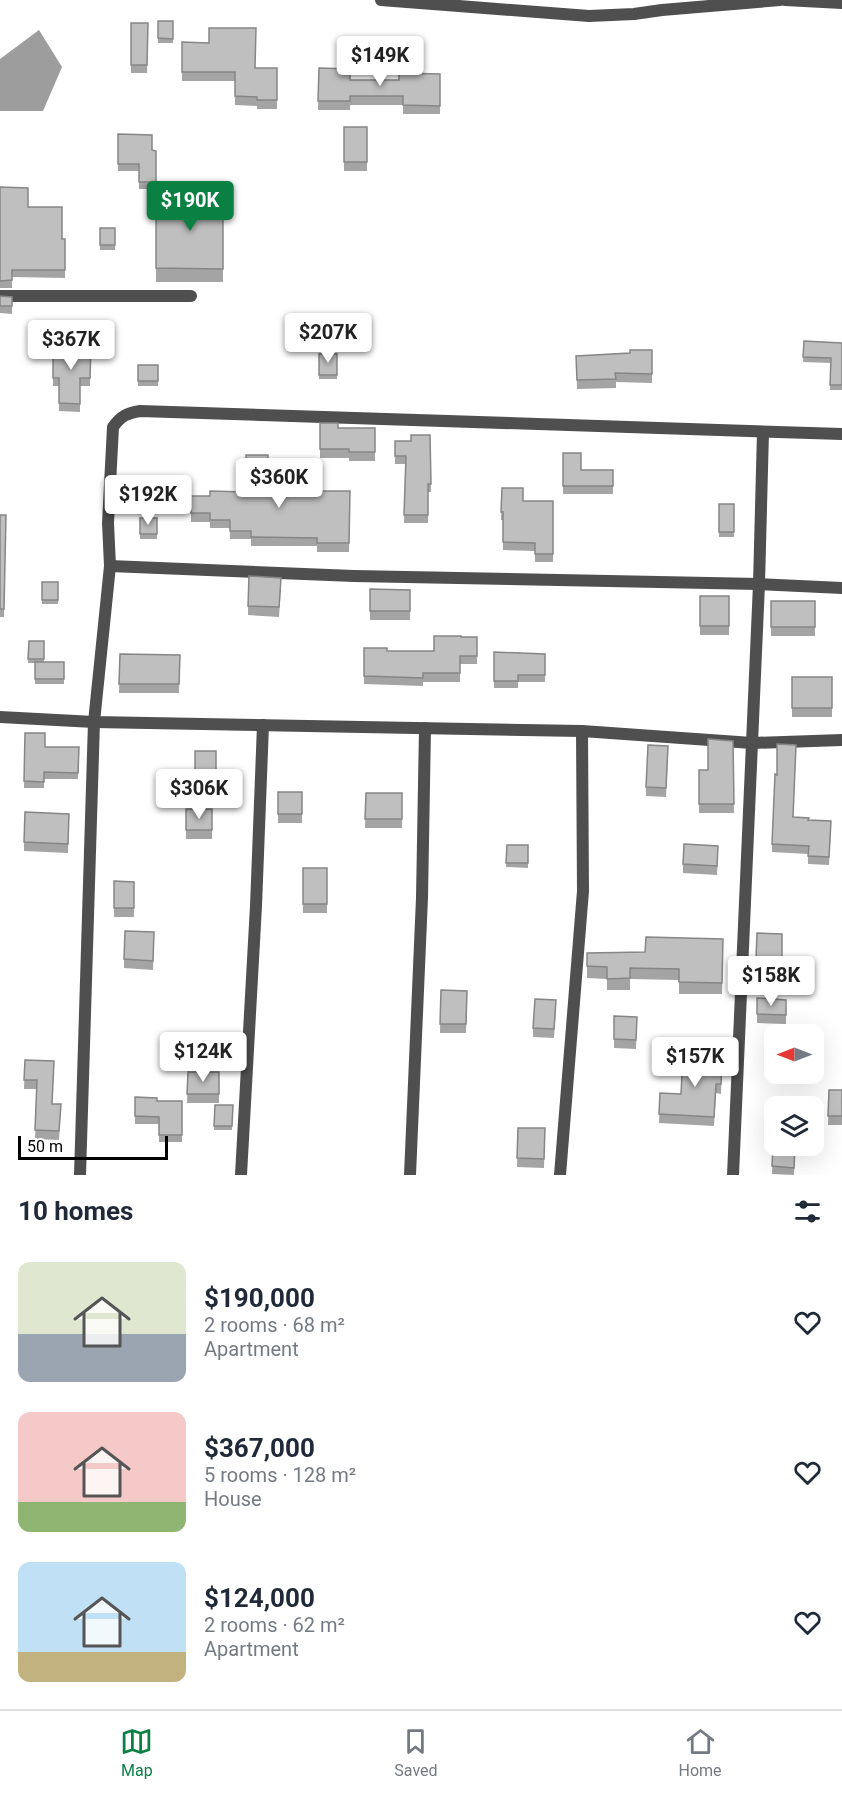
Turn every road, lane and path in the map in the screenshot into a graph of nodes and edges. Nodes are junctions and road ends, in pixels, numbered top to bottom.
1 (381, 0) edge
2 (780, 0) edge
3 (785, 0) edge
4 (842, 3) edge
5 (0, 296) edge
6 (191, 296) dead end
7 (763, 432) junction
8 (842, 434) edge
9 (110, 566) junction
10 (759, 584) junction
11 (842, 588) edge
12 (0, 717) edge
13 (94, 722) junction
14 (263, 725) junction
15 (425, 728) junction
16 (582, 731) junction
17 (842, 740) edge
18 (752, 743) junction
19 (80, 1175) edge
20 (242, 1175) edge
21 (410, 1175) edge
22 (560, 1175) edge
23 (733, 1175) edge

1 - 2 street
3 - 4 street
5 - 6 street
7 - 8 street
7 - 9 street
7 - 10 street
9 - 10 street
9 - 13 street
10 - 11 street
10 - 18 street
12 - 13 street
13 - 14 street
13 - 19 street
14 - 15 street
14 - 20 street
15 - 16 street
15 - 21 street
16 - 18 street
16 - 22 street
17 - 18 street
18 - 23 street

